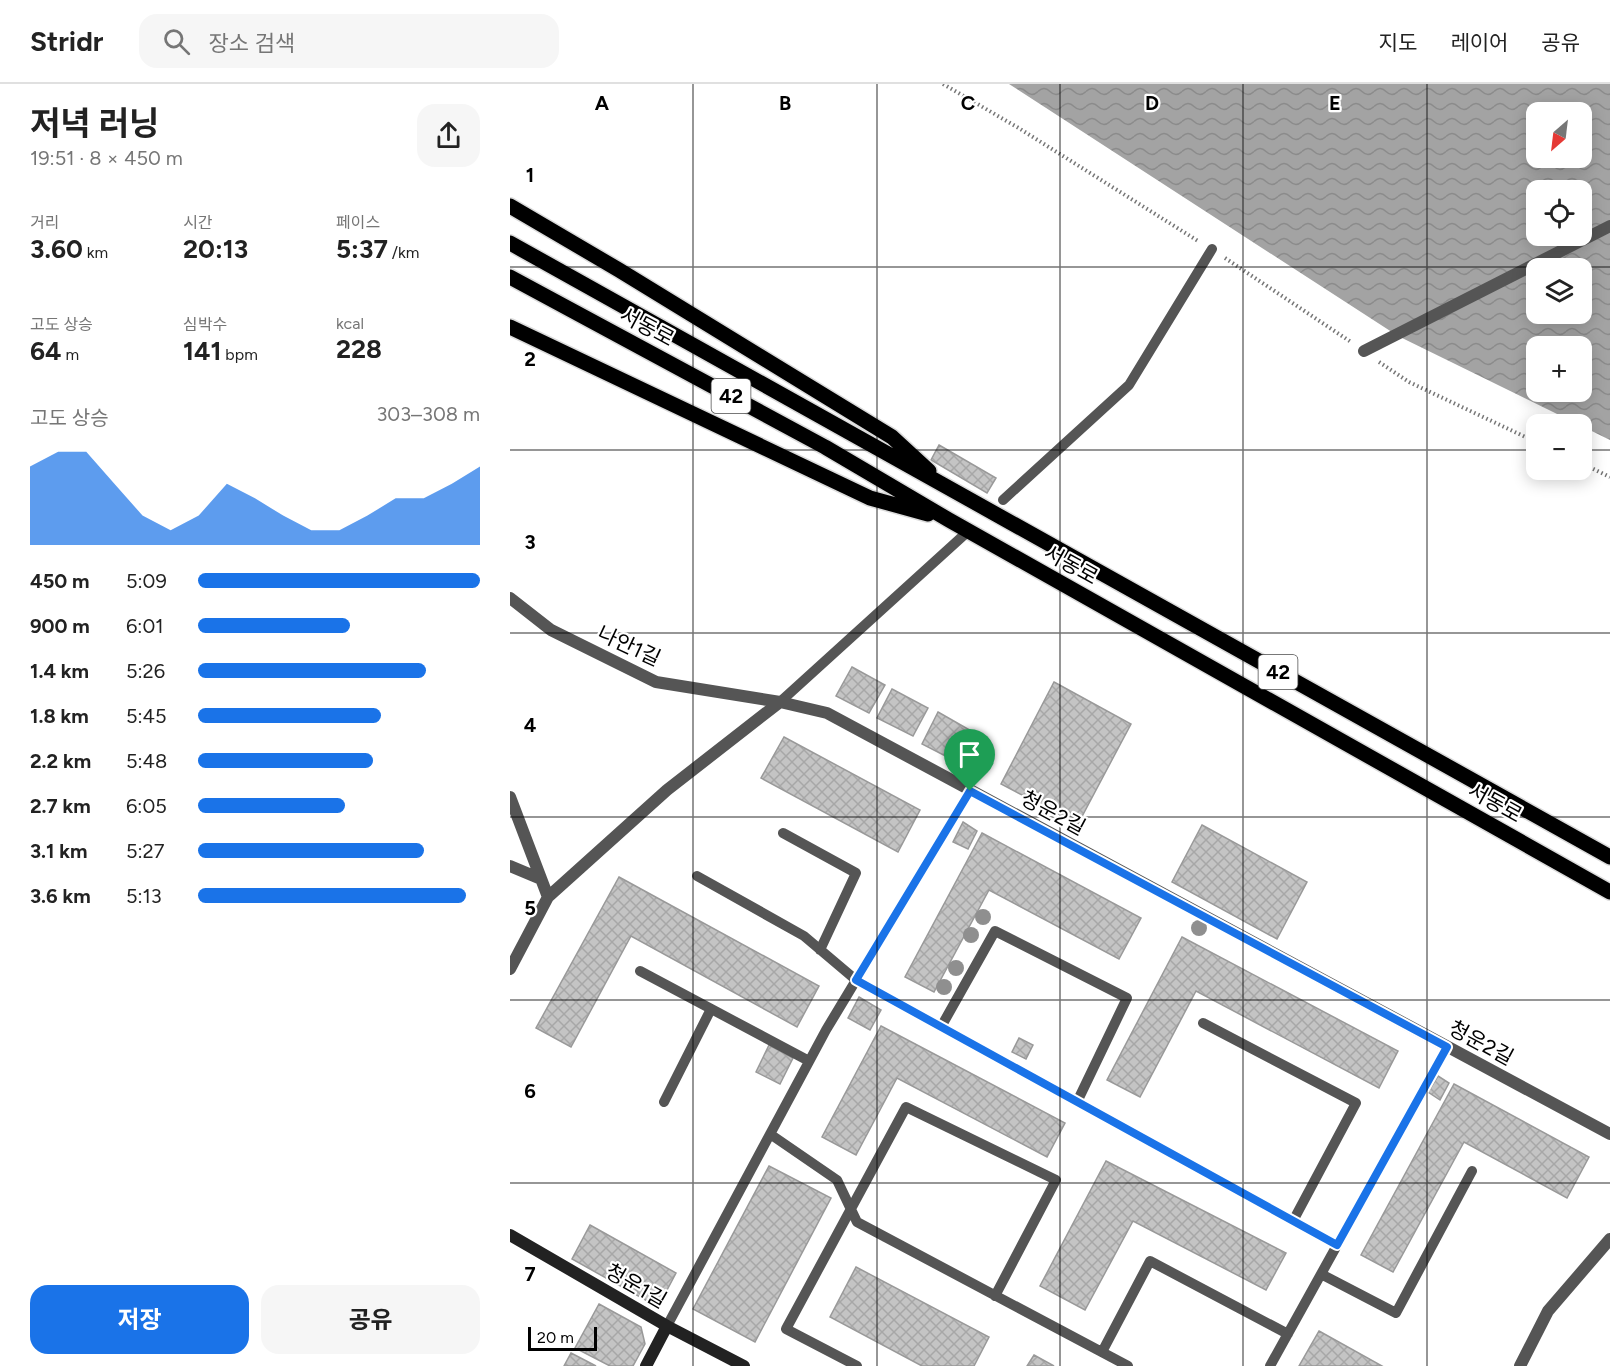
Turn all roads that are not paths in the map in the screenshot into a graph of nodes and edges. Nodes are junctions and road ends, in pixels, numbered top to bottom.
1 (510, 206) edge
2 (1610, 226) edge
3 (510, 243) edge
4 (1212, 249) road end
5 (510, 277) edge
6 (510, 327) edge
7 (1364, 351) road end
8 (947, 487) junction
9 (1003, 500) dead end
10 (949, 520) junction
11 (964, 536) dead end
12 (510, 598) edge
13 (780, 702) junction
14 (970, 791) junction
15 (510, 798) edge
16 (783, 833) dead end
17 (1610, 856) edge
18 (510, 866) edge
19 (696, 876) dead end
20 (541, 879) junction
21 (1610, 892) edge
22 (548, 897) junction
23 (820, 950) junction
24 (510, 969) edge
25 (640, 971) dead end
26 (856, 980) junction
27 (711, 1008) junction
28 (1203, 1023) dead end
29 (942, 1027) junction
30 (1447, 1047) junction
31 (809, 1061) junction
32 (664, 1102) dead end
33 (1077, 1102) junction
34 (770, 1134) junction
35 (1610, 1134) edge
36 (1472, 1171) dead end
37 (851, 1211) junction
38 (1293, 1221) junction
39 (510, 1235) edge
40 (1610, 1239) edge
41 (1337, 1245) junction
42 (1322, 1274) junction
43 (995, 1296) junction
44 (667, 1326) junction
45 (1288, 1334) junction
46 (1102, 1352) junction
47 (646, 1366) edge
48 (744, 1366) edge
49 (857, 1366) edge
50 (1128, 1366) edge
51 (1270, 1366) edge
52 (1520, 1366) edge

1 - 8 main road
2 - 7 street
3 - 8 main road, 서동로 / 42
4 - 9 lane
5 - 10 main road, 서동로 / 42
6 - 10 main road
8 - 17 main road, 서동로 / 42
10 - 21 main road, 서동로 / 42
11 - 13 lane
12 - 13 street, 나안1길
13 - 14 street, 청운2길
13 - 22 street
14 - 26 lane
14 - 30 street, 청운2길
15 - 20 street
16 - 23 lane
18 - 20 street
19 - 23 lane
20 - 22 street
22 - 24 street
23 - 26 lane
25 - 27 lane
26 - 29 lane
26 - 31 lane
27 - 31 lane
27 - 32 lane
28 - 38 lane
29 - 33 lane
29 - 33 lane
30 - 35 street, 청운2길
30 - 41 lane
31 - 34 lane
33 - 38 lane
34 - 37 lane
34 - 44 lane
36 - 42 lane
37 - 43 lane
37 - 43 lane
37 - 49 lane
38 - 41 lane
39 - 44 street, 청운1길
40 - 52 street
41 - 42 lane
42 - 45 lane
43 - 46 lane
44 - 47 street
44 - 48 street, 청운1길
45 - 46 lane
45 - 51 lane
46 - 50 lane

